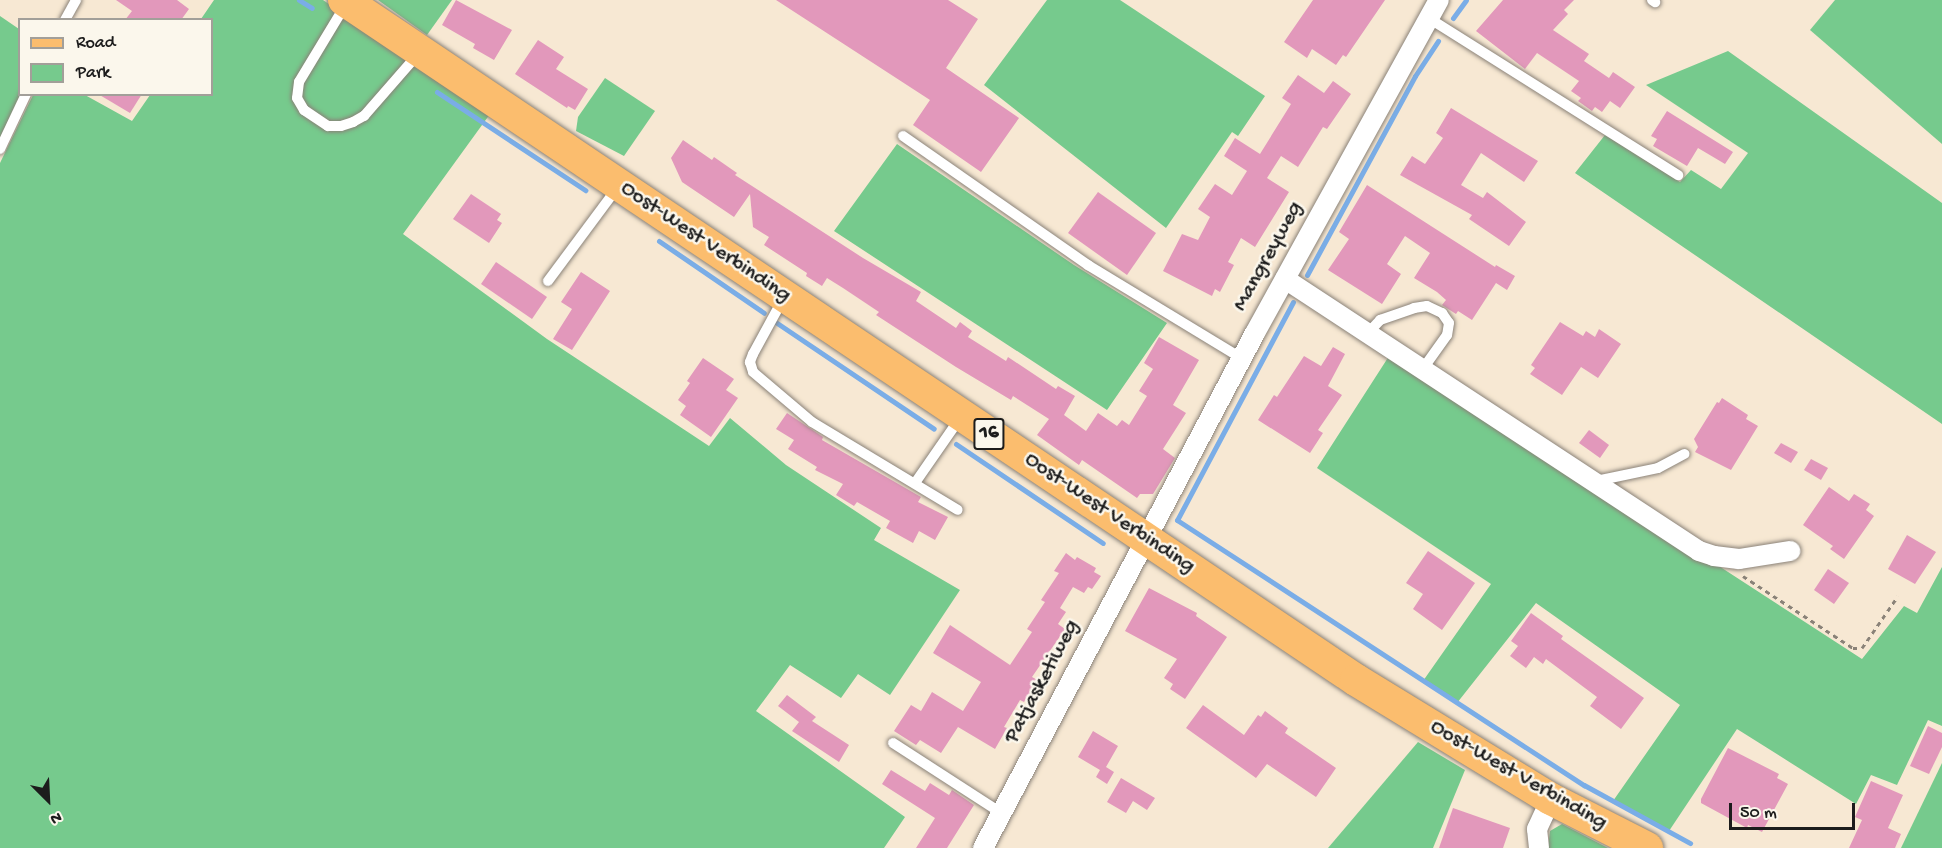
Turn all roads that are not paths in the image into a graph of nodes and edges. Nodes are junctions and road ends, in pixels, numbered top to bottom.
1 (76, 0) edge
2 (1438, 0) edge
3 (354, 3) edge
4 (1427, 17) junction
5 (66, 18) edge
6 (420, 52) junction
7 (25, 96) edge
8 (903, 136) dead end
9 (0, 150) edge
10 (1678, 175) dead end
11 (619, 185) junction
12 (1285, 279) junction
13 (548, 281) dead end
14 (785, 296) junction
15 (1368, 333) junction
16 (1242, 358) junction
17 (1422, 370) junction
18 (961, 415) junction
19 (1684, 454) dead end
20 (1593, 481) junction
21 (915, 483) junction
22 (958, 510) dead end
23 (1147, 540) junction
24 (1790, 551) dead end
25 (893, 743) dead end
26 (1551, 799) junction
27 (1001, 813) junction
28 (983, 848) edge
29 (1539, 848) edge
30 (1647, 848) edge

1 - 5 lane
2 - 4 street, Mangreyweg
3 - 6 main road, Oost-West Verbinding / 16
3 - 6 lane
4 - 10 lane
4 - 12 street, Mangreyweg
6 - 11 main road, Oost-West Verbinding / 16
7 - 9 lane
8 - 16 lane
11 - 13 lane
11 - 14 main road, Oost-West Verbinding / 16
12 - 15 street
12 - 16 street, Mangreyweg
14 - 18 main road, Oost-West Verbinding / 16
14 - 21 lane
15 - 17 street
15 - 17 lane
16 - 23 street, Mangreyweg
17 - 20 street
18 - 21 lane
18 - 23 main road, Oost-West Verbinding / 16
19 - 20 lane
20 - 24 street
21 - 22 lane
23 - 26 main road, Oost-West Verbinding / 16
23 - 27 street, Patjasketiweg
25 - 27 lane
26 - 29 street
26 - 30 main road, Oost-West Verbinding / 16
27 - 28 street, Patjasketiweg

